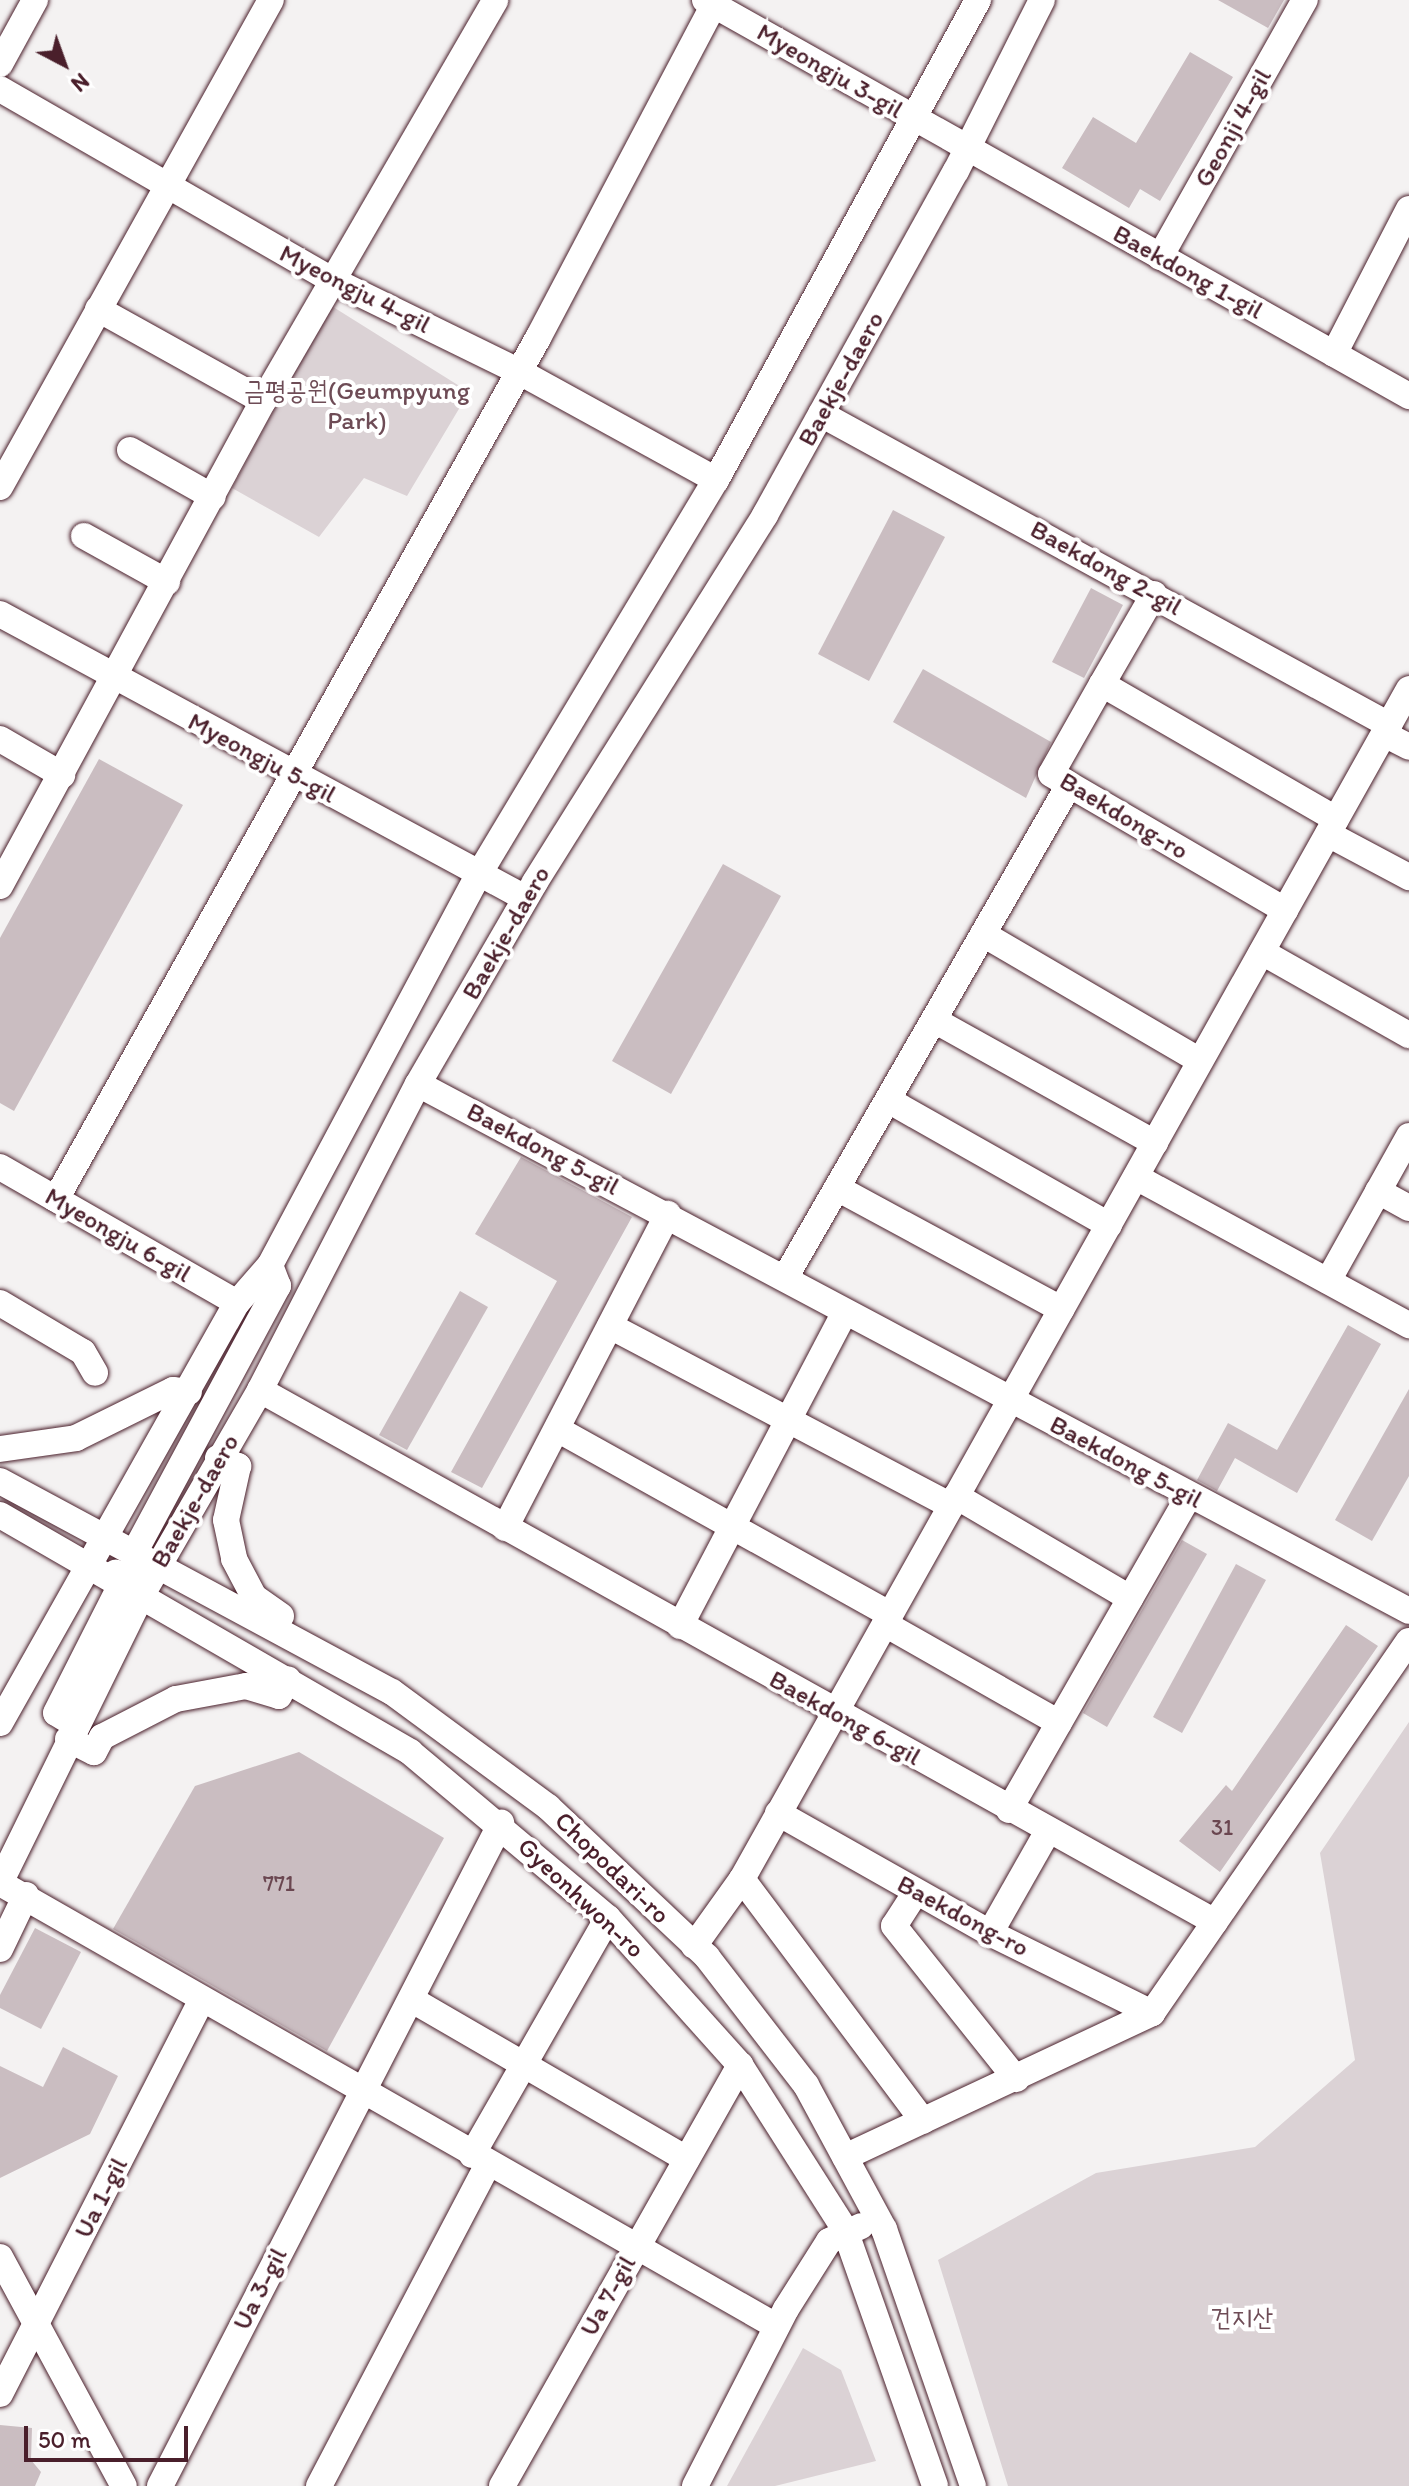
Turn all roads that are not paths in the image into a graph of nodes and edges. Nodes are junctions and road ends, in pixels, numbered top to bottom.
1 (35, 0) edge
2 (271, 0) edge
3 (495, 0) edge
4 (978, 0) edge
5 (1042, 0) edge
6 (1305, 0) edge
7 (711, 2) edge
8 (0, 64) edge
9 (0, 89) edge
10 (914, 119) junction
11 (967, 149) junction
12 (170, 189) junction
13 (1409, 209) edge
14 (1160, 257) junction
15 (332, 280) junction
16 (98, 309) junction
17 (1334, 354) junction
18 (518, 371) junction
19 (1409, 396) edge
20 (263, 401) junction
21 (821, 414) junction
22 (130, 450) dead end
23 (716, 480) junction
24 (0, 487) edge
25 (213, 497) junction
26 (84, 536) dead end
27 (167, 582) junction
28 (1154, 594) junction
29 (0, 614) edge
30 (115, 678) junction
31 (1102, 684) junction
32 (1409, 689) edge
33 (1386, 729) junction
34 (0, 739) edge
35 (1409, 747) edge
36 (291, 774) junction
37 (62, 775) junction
38 (1069, 785) junction
39 (1332, 826) junction
40 (7, 857) edge
41 (479, 874) junction
42 (1409, 877) edge
43 (0, 886) edge
44 (525, 898) junction
45 (1285, 910) junction
46 (983, 934) junction
47 (1262, 952) junction
48 (934, 1020) junction
49 (1409, 1035) edge
50 (1200, 1061) junction
51 (418, 1084) junction
52 (888, 1100) junction
53 (1409, 1136) edge
54 (1155, 1143) junction
55 (0, 1167) edge
56 (1136, 1177) junction
57 (837, 1188) junction
58 (1378, 1191) junction
59 (56, 1199) junction
60 (1409, 1208) edge
61 (668, 1214) junction
62 (1109, 1225) junction
63 (270, 1265) junction
64 (785, 1278) junction
65 (1328, 1281) junction
66 (0, 1303) edge
67 (237, 1303) junction
68 (1061, 1309) junction
69 (844, 1313) junction
70 (1409, 1325) edge
71 (610, 1326) junction
72 (95, 1373) dead end
73 (260, 1390) junction
74 (189, 1392) junction
75 (1010, 1400) junction
76 (788, 1420) junction
77 (557, 1429) junction
78 (0, 1449) edge
79 (218, 1458) junction
80 (0, 1481) edge
81 (1189, 1496) junction
82 (954, 1501) junction
83 (0, 1515) edge
84 (732, 1526) junction
85 (505, 1528) junction
86 (107, 1541) junction
87 (144, 1562) junction
88 (90, 1568) junction
89 (130, 1592) junction
90 (1130, 1598) junction
91 (1409, 1611) edge
92 (888, 1619) junction
93 (680, 1626) junction
94 (285, 1631) junction
95 (1409, 1641) edge
96 (288, 1679) junction
97 (835, 1712) junction
98 (1, 1720) edge
99 (1059, 1723) junction
100 (72, 1732) junction
101 (1009, 1810) junction
102 (778, 1813) junction
103 (501, 1823) junction
104 (1048, 1831) junction
105 (742, 1879) junction
106 (0, 1883) edge
107 (916, 1892) junction
108 (26, 1895) junction
109 (608, 1918) junction
110 (1215, 1922) junction
111 (990, 1933) junction
112 (694, 1946) junction
113 (0, 1949) edge
114 (201, 2001) junction
115 (414, 2001) junction
116 (1152, 2013) junction
117 (740, 2065) junction
118 (526, 2066) junction
119 (1016, 2079) junction
120 (360, 2092) junction
121 (923, 2121) junction
122 (845, 2157) junction
123 (687, 2159) junction
124 (480, 2160) junction
125 (880, 2221) junction
126 (845, 2230) junction
127 (635, 2247) junction
128 (0, 2257) edge
129 (36, 2325) junction
130 (776, 2326) junction
131 (0, 2394) edge
132 (124, 2486) edge
133 (160, 2486) edge
134 (319, 2486) edge
135 (502, 2486) edge
136 (695, 2486) edge
137 (935, 2486) edge
138 (973, 2486) edge

1 - 8 street
2 - 12 street
3 - 15 street
4 - 10 street, Baekje-daero
5 - 11 street, Baekje-daero
6 - 14 street, Geonji 4-gil
7 - 10 street, Myeongju 3-gil
7 - 18 street
9 - 12 street, Myeongju 4-gil
10 - 11 street, Myeongju 3-gil
10 - 23 street, Baekje-daero
11 - 14 street, Baekdong 1-gil
11 - 21 street, Baekje-daero
12 - 15 street, Myeongju 4-gil
12 - 16 street
13 - 17 street
14 - 17 street, Baekdong 1-gil
15 - 18 street, Myeongju 4-gil
15 - 20 street
16 - 20 street
16 - 24 street
17 - 19 street, Baekdong 1-gil
18 - 23 street, Myeongju 4-gil
18 - 36 street
20 - 25 street
21 - 28 street, Baekdong 2-gil
21 - 44 street, Baekje-daero
22 - 25 street
23 - 41 street, Baekje-daero
25 - 27 street
26 - 27 street
27 - 30 street
28 - 31 street, Baekdong-ro
28 - 33 street, Baekdong 2-gil
29 - 30 street, Myeongju 5-gil
30 - 36 street, Myeongju 5-gil
30 - 37 street
31 - 38 street, Baekdong-ro
31 - 39 street
32 - 33 street
33 - 35 street
33 - 39 street
34 - 37 street
36 - 41 street, Myeongju 5-gil
36 - 59 street
37 - 40 street
38 - 45 street, Baekdong-ro
38 - 46 street
39 - 42 street
39 - 45 street
40 - 43 street
41 - 44 street, Myeongju 5-gil
41 - 63 street, Baekje-daero
44 - 51 street, Baekje-daero
45 - 47 street
46 - 48 street
46 - 50 street
47 - 49 street
47 - 50 street
48 - 52 street
48 - 54 street
50 - 54 street
51 - 61 street, Baekdong 5-gil
51 - 73 street, Baekje-daero
52 - 57 street
52 - 62 street
53 - 58 street
54 - 56 street
55 - 59 street, Myeongju 6-gil
56 - 62 street
56 - 65 street
57 - 64 street
57 - 68 street
58 - 60 street
58 - 65 street
59 - 67 street, Myeongju 6-gil
61 - 64 street, Baekdong 5-gil
61 - 71 street
62 - 68 street
63 - 67 street, Baekje-daero
63 - 87 street
64 - 69 street, Baekdong 5-gil
65 - 70 street
66 - 72 street
67 - 74 street, Baekje-daero
68 - 75 street
69 - 75 street, Baekdong 5-gil
69 - 76 street
71 - 76 street
71 - 77 street
73 - 79 street, Baekje-daero
73 - 85 street, Baekdong 6-gil
74 - 78 street
74 - 86 street, Baekje-daero
75 - 81 street, Baekdong 5-gil
75 - 82 street
76 - 82 street
76 - 84 street
77 - 84 street
77 - 85 street
79 - 87 street, Baekje-daero
79 - 94 street
80 - 86 street, Chopodari-ro
81 - 90 street
81 - 91 street, Baekdong 5-gil
82 - 90 street
82 - 92 street
83 - 88 street, Gyeonhwon-ro
84 - 92 street
84 - 93 street
85 - 93 street, Baekdong 6-gil
86 - 87 street, Chopodari-ro
86 - 88 street, Baekje-daero
86 - 89 street
87 - 89 street, Baekje-daero
87 - 94 street, Chopodari-ro
88 - 89 street, Gyeonhwon-ro
88 - 98 street, Baekje-daero
89 - 96 street, Gyeonhwon-ro
89 - 100 street, Baekje-daero
90 - 99 street
92 - 97 street
92 - 99 street
93 - 97 street, Baekdong 6-gil
94 - 112 street, Chopodari-ro
95 - 110 street
96 - 100 street
96 - 103 street, Gyeonhwon-ro
97 - 101 street, Baekdong 6-gil
97 - 102 street
99 - 101 street
100 - 106 street, Baekje-daero
101 - 104 street, Baekdong 6-gil
102 - 105 street
102 - 107 street, Baekdong-ro
103 - 109 street, Gyeonhwon-ro
103 - 115 street, Ua 3-gil
104 - 110 street, Baekdong 6-gil
104 - 111 street
105 - 112 street
105 - 121 street
106 - 108 street, Baekje-daero
107 - 111 street, Baekdong-ro
107 - 119 street
108 - 113 street
108 - 114 street, Baekje-daero
109 - 117 street, Gyeonhwon-ro
109 - 118 street
110 - 116 street
111 - 116 street, Baekdong-ro
112 - 122 street, Chopodari-ro
114 - 120 street, Baekje-daero
114 - 129 street, Ua 1-gil
115 - 118 street
115 - 120 street, Ua 3-gil
116 - 119 street
117 - 123 street
117 - 126 street, Gyeonhwon-ro
118 - 123 street
118 - 124 street
119 - 121 street
120 - 124 street
120 - 133 street, Ua 3-gil
121 - 122 street
122 - 125 street, Chopodari-ro
123 - 127 street
124 - 127 street
124 - 134 street
125 - 126 street
125 - 138 street, Chopodari-ro
126 - 130 street
126 - 137 street, Gyeonhwon-ro
127 - 130 street, Ua 7-gil
127 - 135 street, Ua 7-gil
128 - 129 street
129 - 131 street, Ua 1-gil
129 - 132 street
130 - 136 street

